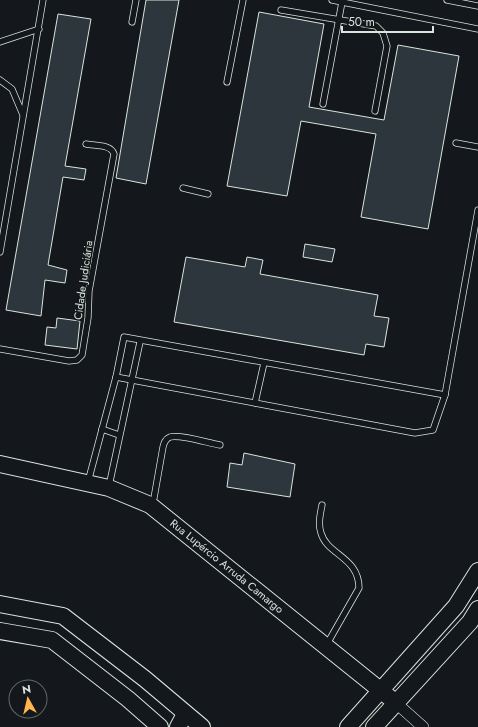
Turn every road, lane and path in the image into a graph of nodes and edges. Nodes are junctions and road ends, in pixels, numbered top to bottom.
1 (43, 0) edge
2 (136, 0) edge
3 (243, 0) edge
4 (332, 0) edge
5 (447, 0) edge
6 (342, 2) junction
7 (478, 6) edge
8 (281, 10) dead end
9 (339, 20) junction
10 (132, 22) dead end
11 (39, 29) junction
12 (478, 29) edge
13 (0, 42) edge
14 (0, 80) edge
15 (227, 82) dead end
16 (323, 104) dead end
17 (375, 112) dead end
18 (23, 115) junction
19 (456, 143) dead end
20 (86, 144) dead end
21 (478, 147) edge
22 (183, 188) dead end
23 (208, 194) dead end
24 (478, 210) edge
25 (0, 252) edge
26 (140, 342) junction
27 (0, 349) edge
28 (264, 363) junction
29 (116, 377) junction
30 (132, 380) junction
31 (445, 395) junction
32 (256, 403) junction
33 (102, 429) junction
34 (119, 434) junction
35 (220, 445) dead end
36 (0, 464) edge
37 (88, 482) junction
38 (109, 488) junction
39 (150, 505) junction
40 (322, 505) dead end
41 (478, 570) edge
42 (473, 589) edge
43 (0, 604) edge
44 (456, 606) junction
45 (475, 620) edge
46 (0, 631) edge
47 (326, 646) junction
48 (380, 690) junction
49 (395, 702) junction
50 (179, 715) edge
51 (157, 726) edge
52 (202, 727) edge
53 (348, 727) edge
54 (374, 727) edge
55 (423, 727) edge

1 - 11 lane
2 - 10 lane
3 - 15 lane
4 - 6 lane
5 - 7 lane
6 - 9 lane
6 - 12 lane
8 - 9 lane
9 - 16 lane
9 - 17 lane
11 - 13 lane
11 - 18 lane
14 - 18 lane
18 - 25 lane
19 - 21 lane
20 - 27 lane, Cidade Judiciária
22 - 23 lane
24 - 31 lane
26 - 28 lane
26 - 29 lane
26 - 30 lane
28 - 31 lane
28 - 32 lane
29 - 30 lane
29 - 33 lane
30 - 32 lane
30 - 34 lane
31 - 32 lane
33 - 34 lane
33 - 37 lane
34 - 38 lane
35 - 39 lane
36 - 37 street, Rua Lupércio Arruda Camargo
37 - 38 street, Rua Lupércio Arruda Camargo
38 - 39 street, Rua Lupércio Arruda Camargo
39 - 47 street, Rua Lupércio Arruda Camargo
40 - 47 lane
41 - 42 street
42 - 44 street
43 - 50 street
44 - 45 street
44 - 48 street
45 - 49 street
46 - 51 street
47 - 48 street, Rua Lupércio Arruda Camargo
48 - 49 street, Rua Lupércio Arruda Camargo
48 - 53 street
49 - 54 street
49 - 55 street, Rua Lupércio Arruda Camargo
50 - 51 street
50 - 52 street

